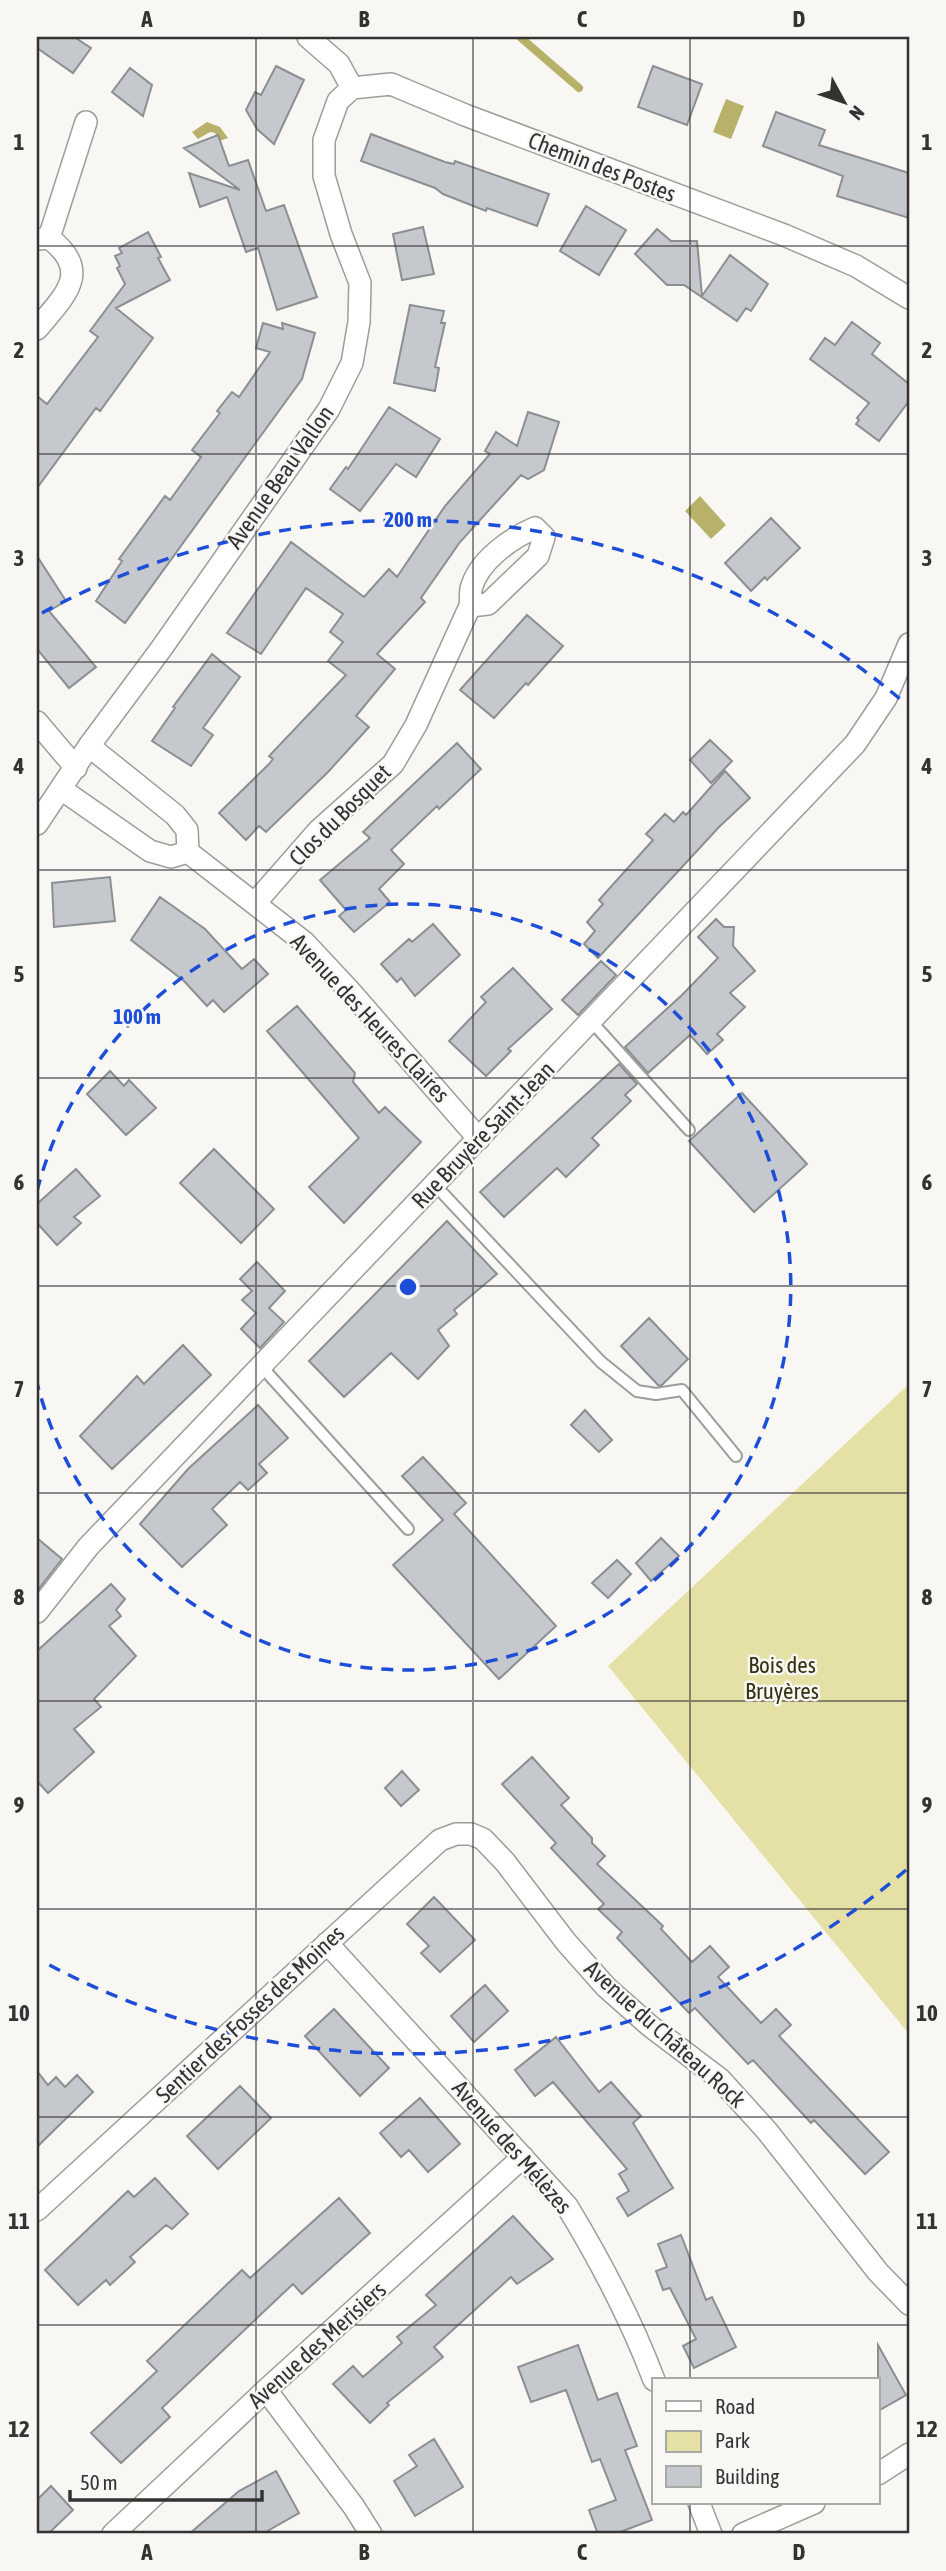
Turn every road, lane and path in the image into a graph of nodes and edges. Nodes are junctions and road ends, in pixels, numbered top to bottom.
1 (308, 37) edge
2 (352, 88) junction
3 (86, 122) dead end
4 (43, 239) edge
5 (909, 298) edge
6 (37, 328) edge
7 (470, 606) dead end
8 (909, 644) edge
9 (37, 722) edge
10 (89, 746) junction
11 (76, 768) junction
12 (61, 789) junction
13 (37, 824) edge
14 (188, 852) junction
15 (255, 903) junction
16 (591, 1021) junction
17 (689, 1130) dead end
18 (479, 1139) junction
19 (435, 1185) junction
20 (262, 1367) junction
21 (736, 1456) dead end
22 (408, 1529) dead end
23 (37, 1612) edge
24 (471, 1834) joint
25 (327, 1943) junction
26 (523, 2157) junction
27 (37, 2210) edge
28 (909, 2304) edge
29 (653, 2378) edge
30 (267, 2390) junction
31 (909, 2454) edge
32 (880, 2473) edge
33 (699, 2504) edge
34 (812, 2504) edge
35 (113, 2534) edge
36 (371, 2534) edge
37 (711, 2534) edge
38 (743, 2534) edge

1 - 2 street
2 - 5 street, Chemin des Postes
2 - 10 street, Avenue Beau Vallon
3 - 4 street
4 - 6 street
7 - 15 street, Clos du Bosquet
8 - 16 street, Rue Bruyère Saint-Jean
9 - 11 street
10 - 11 street, Avenue Beau Vallon
10 - 14 street
11 - 12 street, Avenue Beau Vallon
12 - 13 street, Avenue Beau Vallon
12 - 14 street
14 - 15 street, Avenue des Heures Claires
15 - 18 street, Avenue des Heures Claires
16 - 17 lane
16 - 18 street, Rue Bruyère Saint-Jean
18 - 19 street, Rue Bruyère Saint-Jean
19 - 20 street, Rue Bruyère Saint-Jean
19 - 21 lane
20 - 22 lane
20 - 23 street, Rue Bruyère Saint-Jean
24 - 25 street, Sentier des Fosses des Moines
24 - 28 street, Avenue du Château Rock
25 - 26 street, Avenue des Mélèzes
25 - 27 street, Sentier des Fosses des Moines
26 - 29 street, Avenue des Mélèzes
26 - 30 street, Avenue des Merisiers
30 - 35 street, Avenue des Merisiers
30 - 36 street
31 - 32 street
33 - 37 street
34 - 38 street

